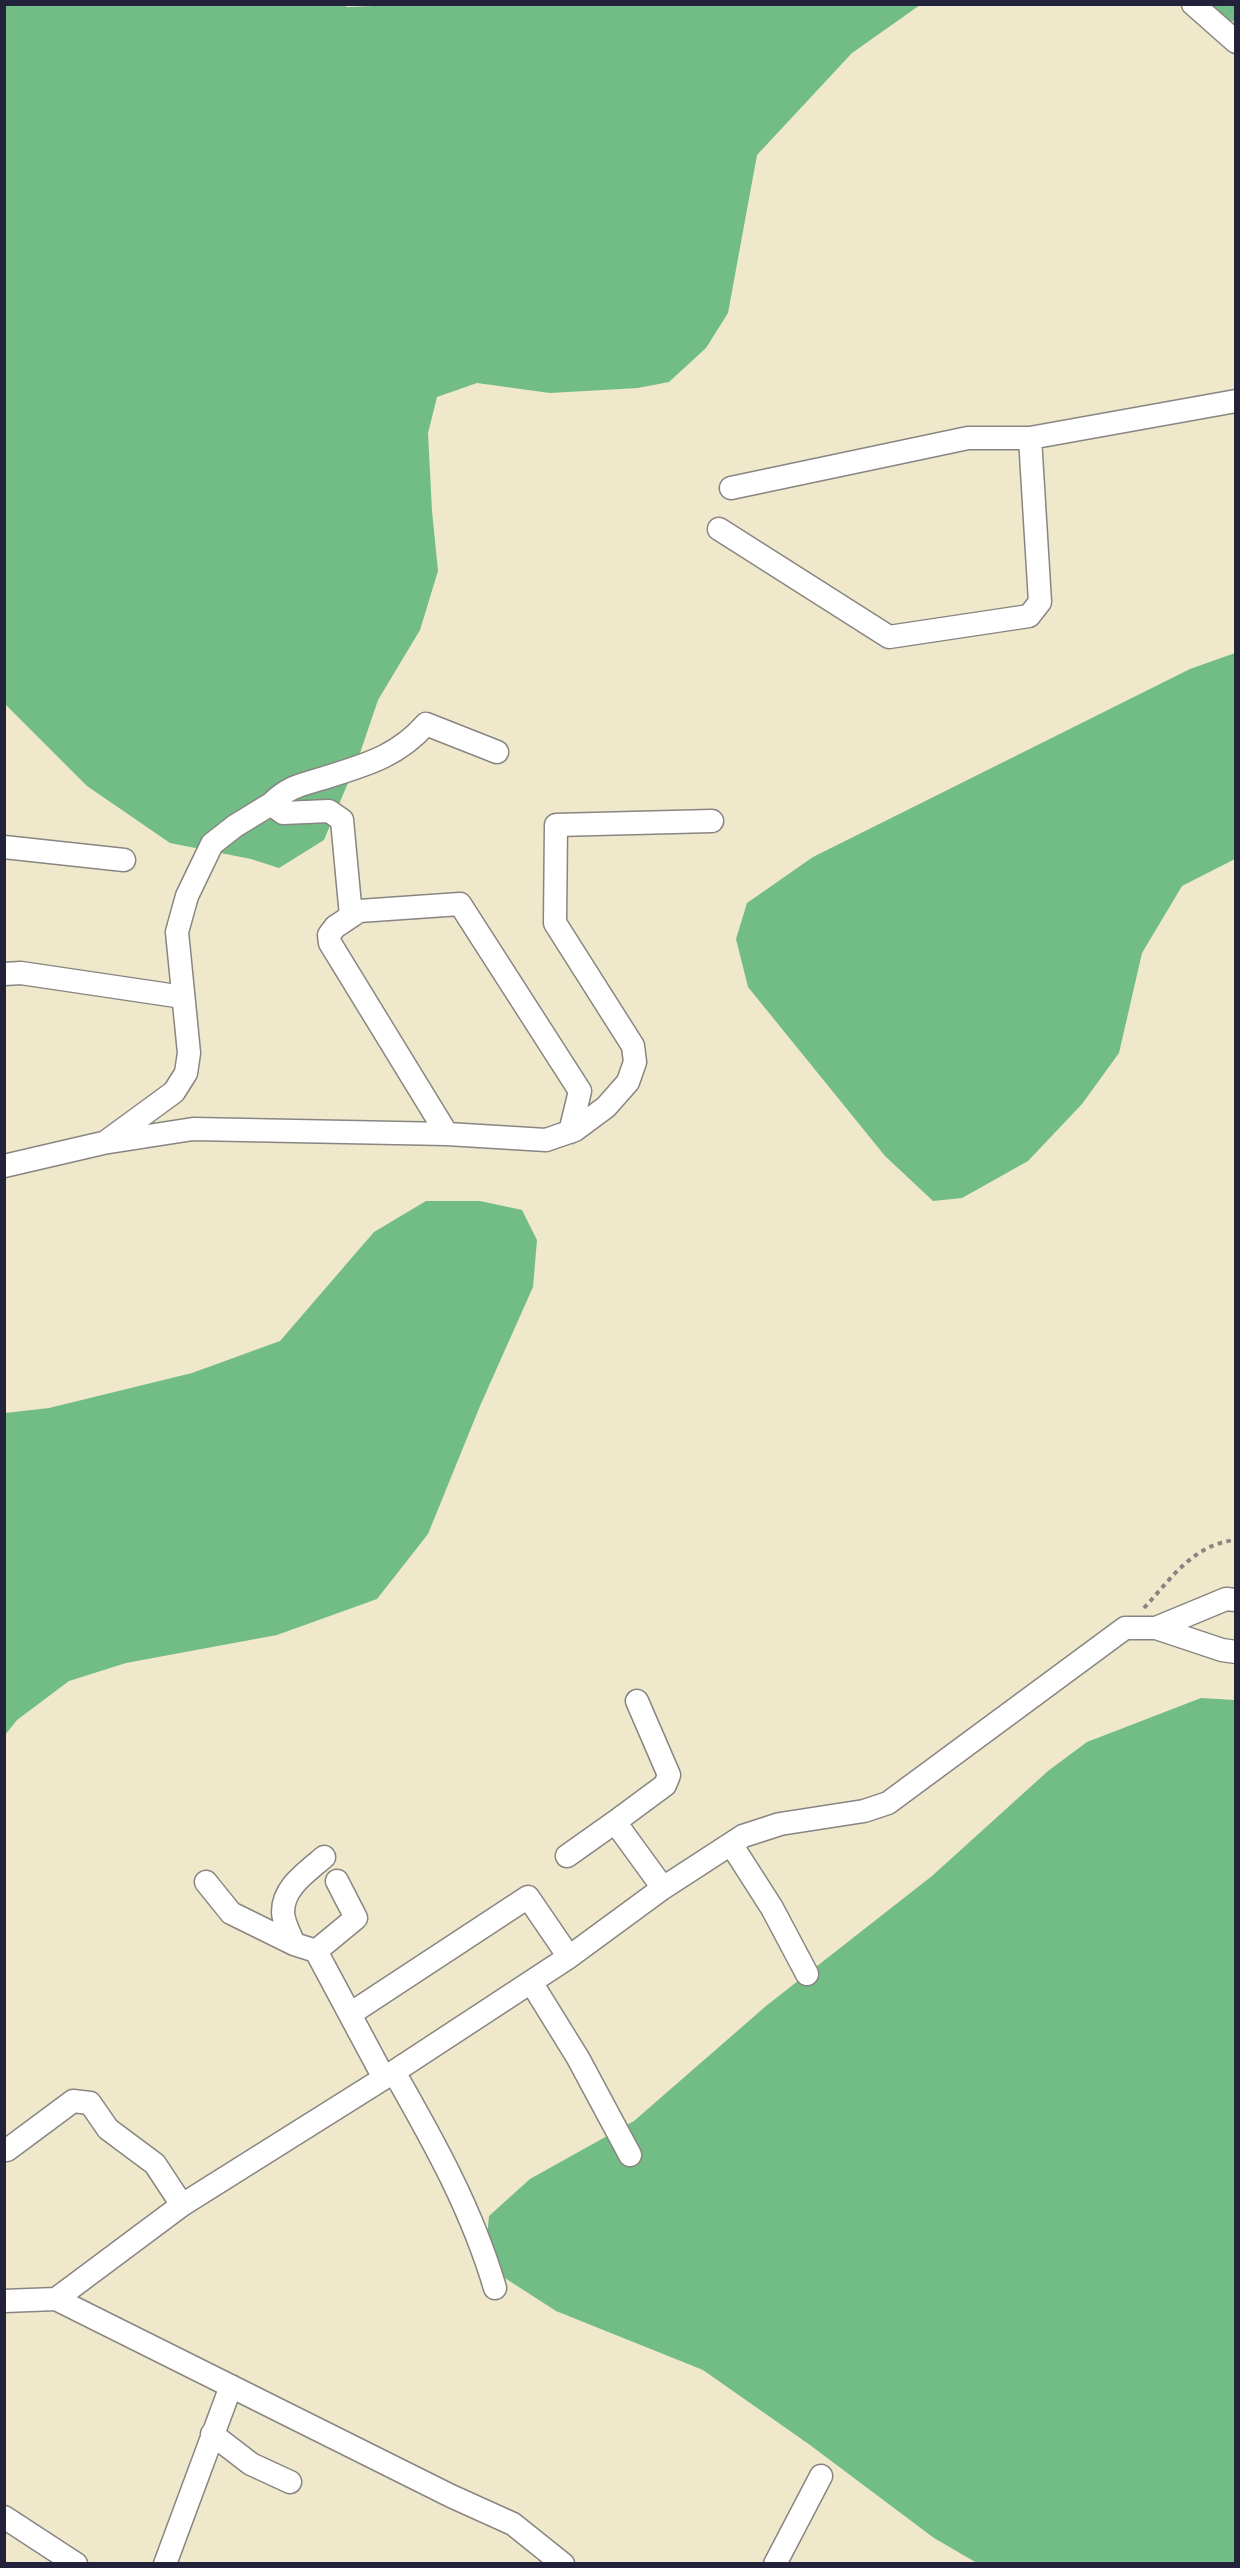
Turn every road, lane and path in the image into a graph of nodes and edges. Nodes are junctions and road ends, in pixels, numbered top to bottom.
1 (1193, 4) edge
2 (1236, 42) edge
3 (1236, 401) edge
4 (1030, 438) junction
5 (731, 488) dead end
6 (719, 529) dead end
7 (497, 752) dead end
8 (271, 804) junction
9 (712, 821) dead end
10 (4, 847) edge
11 (124, 860) dead end
12 (351, 916) junction
13 (4, 974) edge
14 (183, 997) junction
15 (572, 1131) junction
16 (447, 1134) junction
17 (104, 1143) junction
18 (4, 1166) edge
19 (1236, 1540) edge
20 (1236, 1600) edge
21 (1125, 1628) junction
22 (1156, 1628) junction
23 (1236, 1652) edge
24 (637, 1701) dead end
25 (615, 1822) junction
26 (731, 1844) junction
27 (567, 1856) dead end
28 (324, 1857) dead end
29 (337, 1881) dead end
30 (206, 1882) dead end
31 (663, 1888) junction
32 (294, 1944) junction
33 (316, 1951) junction
34 (569, 1957) junction
35 (807, 1974) dead end
36 (531, 1982) junction
37 (350, 2014) junction
38 (389, 2075) junction
39 (8, 2150) dead end
40 (630, 2155) dead end
41 (182, 2205) junction
42 (495, 2288) dead end
43 (56, 2298) junction
44 (4, 2301) edge
45 (231, 2386) junction
46 (212, 2434) junction
47 (821, 2476) dead end
48 (290, 2482) dead end
49 (4, 2517) edge
50 (76, 2564) edge
51 (165, 2564) edge
52 (563, 2564) edge
53 (775, 2564) edge

1 - 2 street
3 - 4 street
4 - 5 street
4 - 6 street
7 - 8 street
8 - 12 street
8 - 14 street
9 - 15 street
10 - 11 street
12 - 15 street
12 - 16 street
13 - 14 street
14 - 17 street
15 - 16 street
16 - 17 street
17 - 18 street
19 - 21 path
20 - 22 street
21 - 22 street
21 - 26 street
22 - 23 street
24 - 25 street
25 - 27 street
25 - 31 street
26 - 31 street
26 - 35 street
28 - 32 street
29 - 33 street
30 - 32 street
31 - 34 street
32 - 33 street
33 - 37 street
34 - 36 street
34 - 37 street
36 - 38 street
36 - 40 street
37 - 38 street
38 - 41 street
38 - 42 street
39 - 41 street
41 - 43 street
43 - 44 street
43 - 45 street
45 - 46 street
45 - 52 street
46 - 48 street
46 - 51 street
47 - 53 street
49 - 50 street

